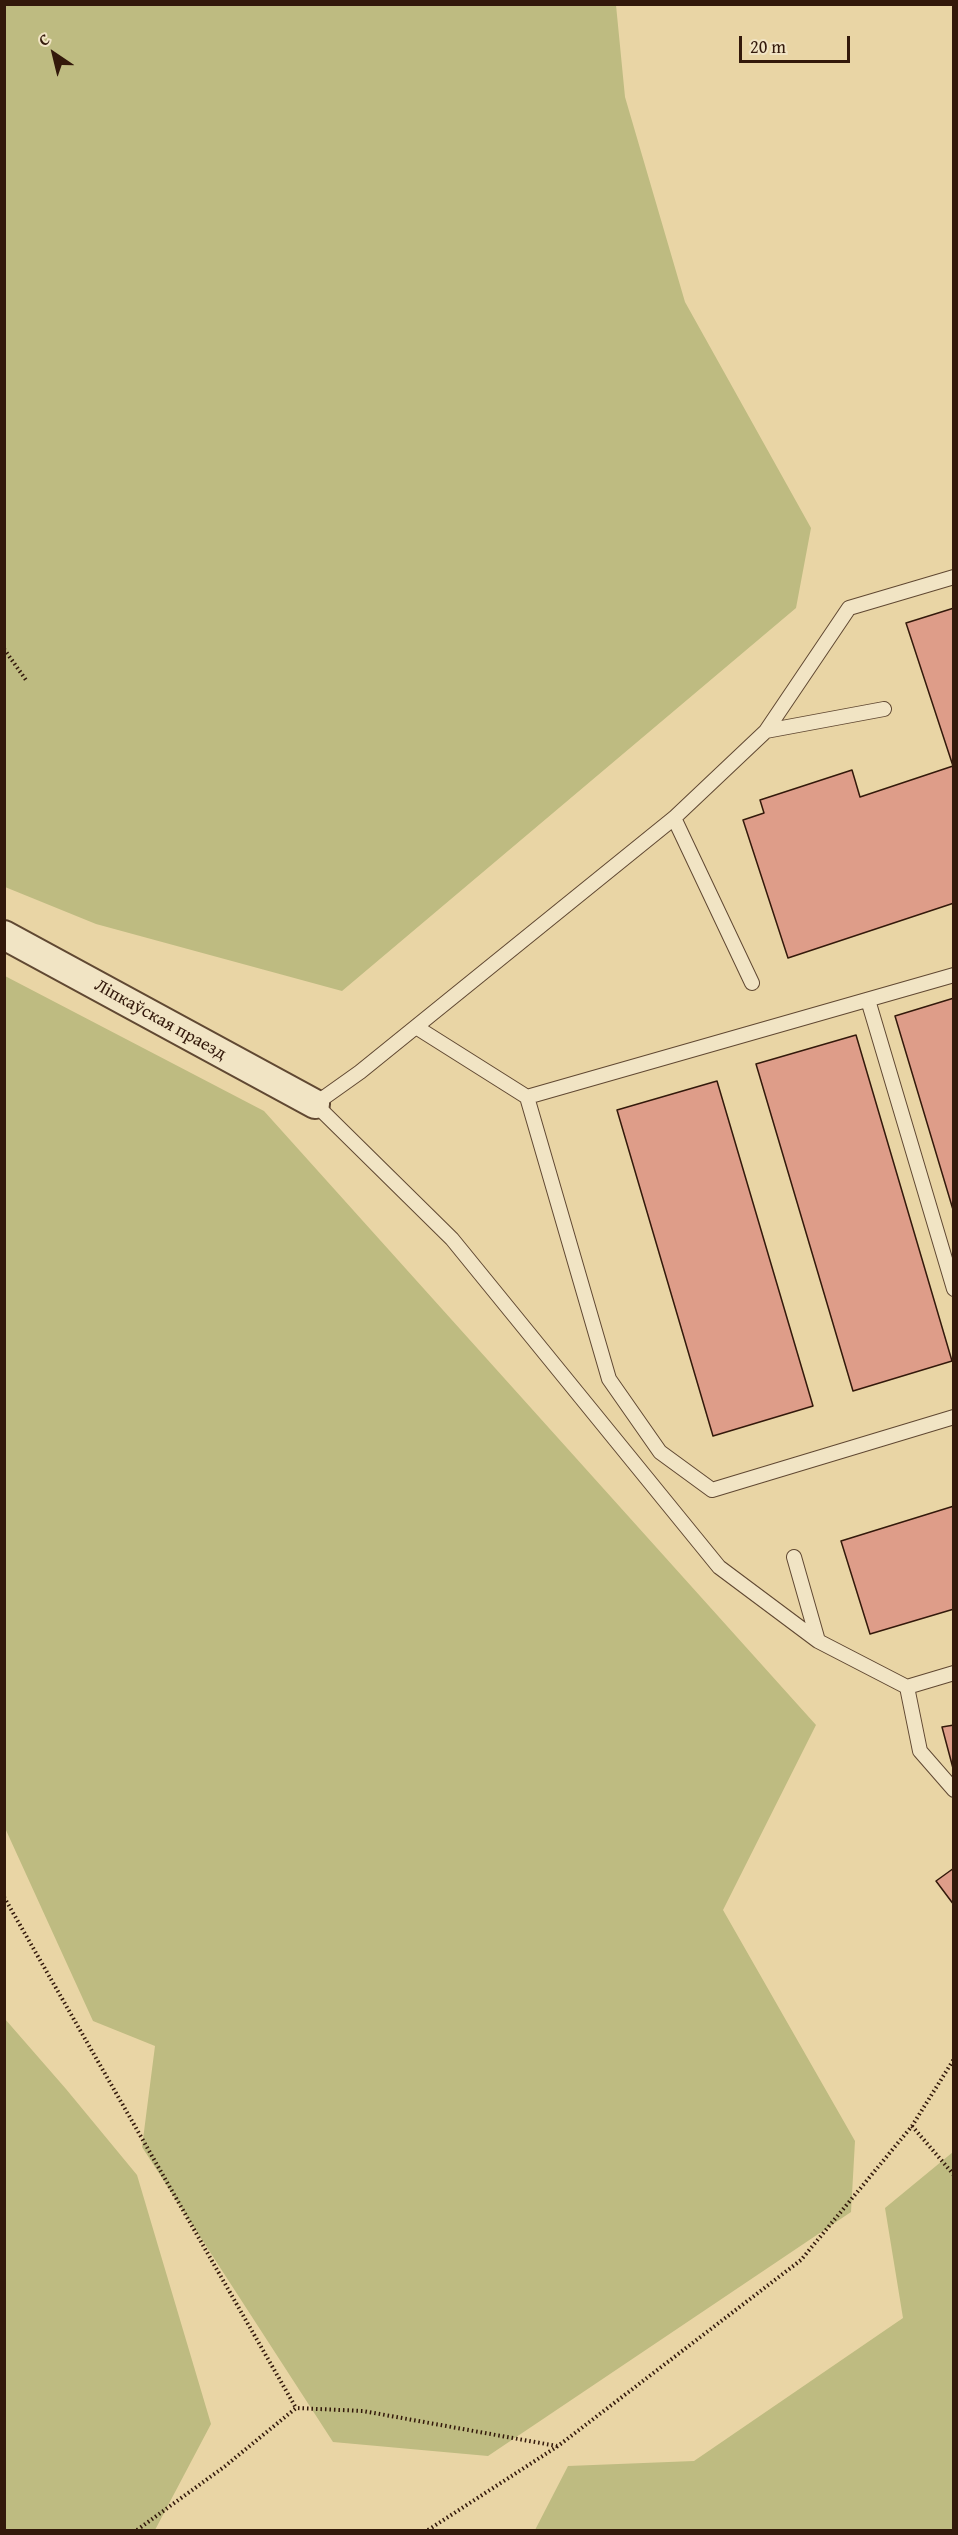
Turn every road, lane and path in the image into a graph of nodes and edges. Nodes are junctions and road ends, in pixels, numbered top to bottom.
1 (954, 577) edge
2 (4, 649) edge
3 (26, 680) dead end
4 (884, 709) dead end
5 (766, 731) junction
6 (674, 818) junction
7 (4, 935) edge
8 (954, 975) edge
9 (752, 983) dead end
10 (868, 1000) junction
11 (416, 1027) junction
12 (526, 1097) junction
13 (315, 1104) junction
14 (954, 1289) edge
15 (954, 1417) edge
16 (794, 1557) dead end
17 (818, 1641) junction
18 (954, 1673) edge
19 (907, 1687) junction
20 (954, 1790) edge
21 (4, 1897) edge
22 (954, 2059) edge
23 (912, 2126) junction
24 (954, 2175) edge
25 (296, 2408) junction
26 (558, 2446) junction
27 (137, 2530) edge
28 (428, 2530) edge

1 - 5 lane
2 - 3 path
4 - 5 lane
5 - 6 lane
6 - 9 lane
6 - 11 lane
7 - 13 street, Ліпкаўская праезд
8 - 10 lane
10 - 12 lane
10 - 14 lane
11 - 12 lane
11 - 13 lane
12 - 15 lane
13 - 17 lane
16 - 17 lane
17 - 19 lane
18 - 19 lane
19 - 20 lane
21 - 25 path
22 - 23 path
23 - 24 path
23 - 26 path
25 - 26 path
25 - 27 path
26 - 28 path

